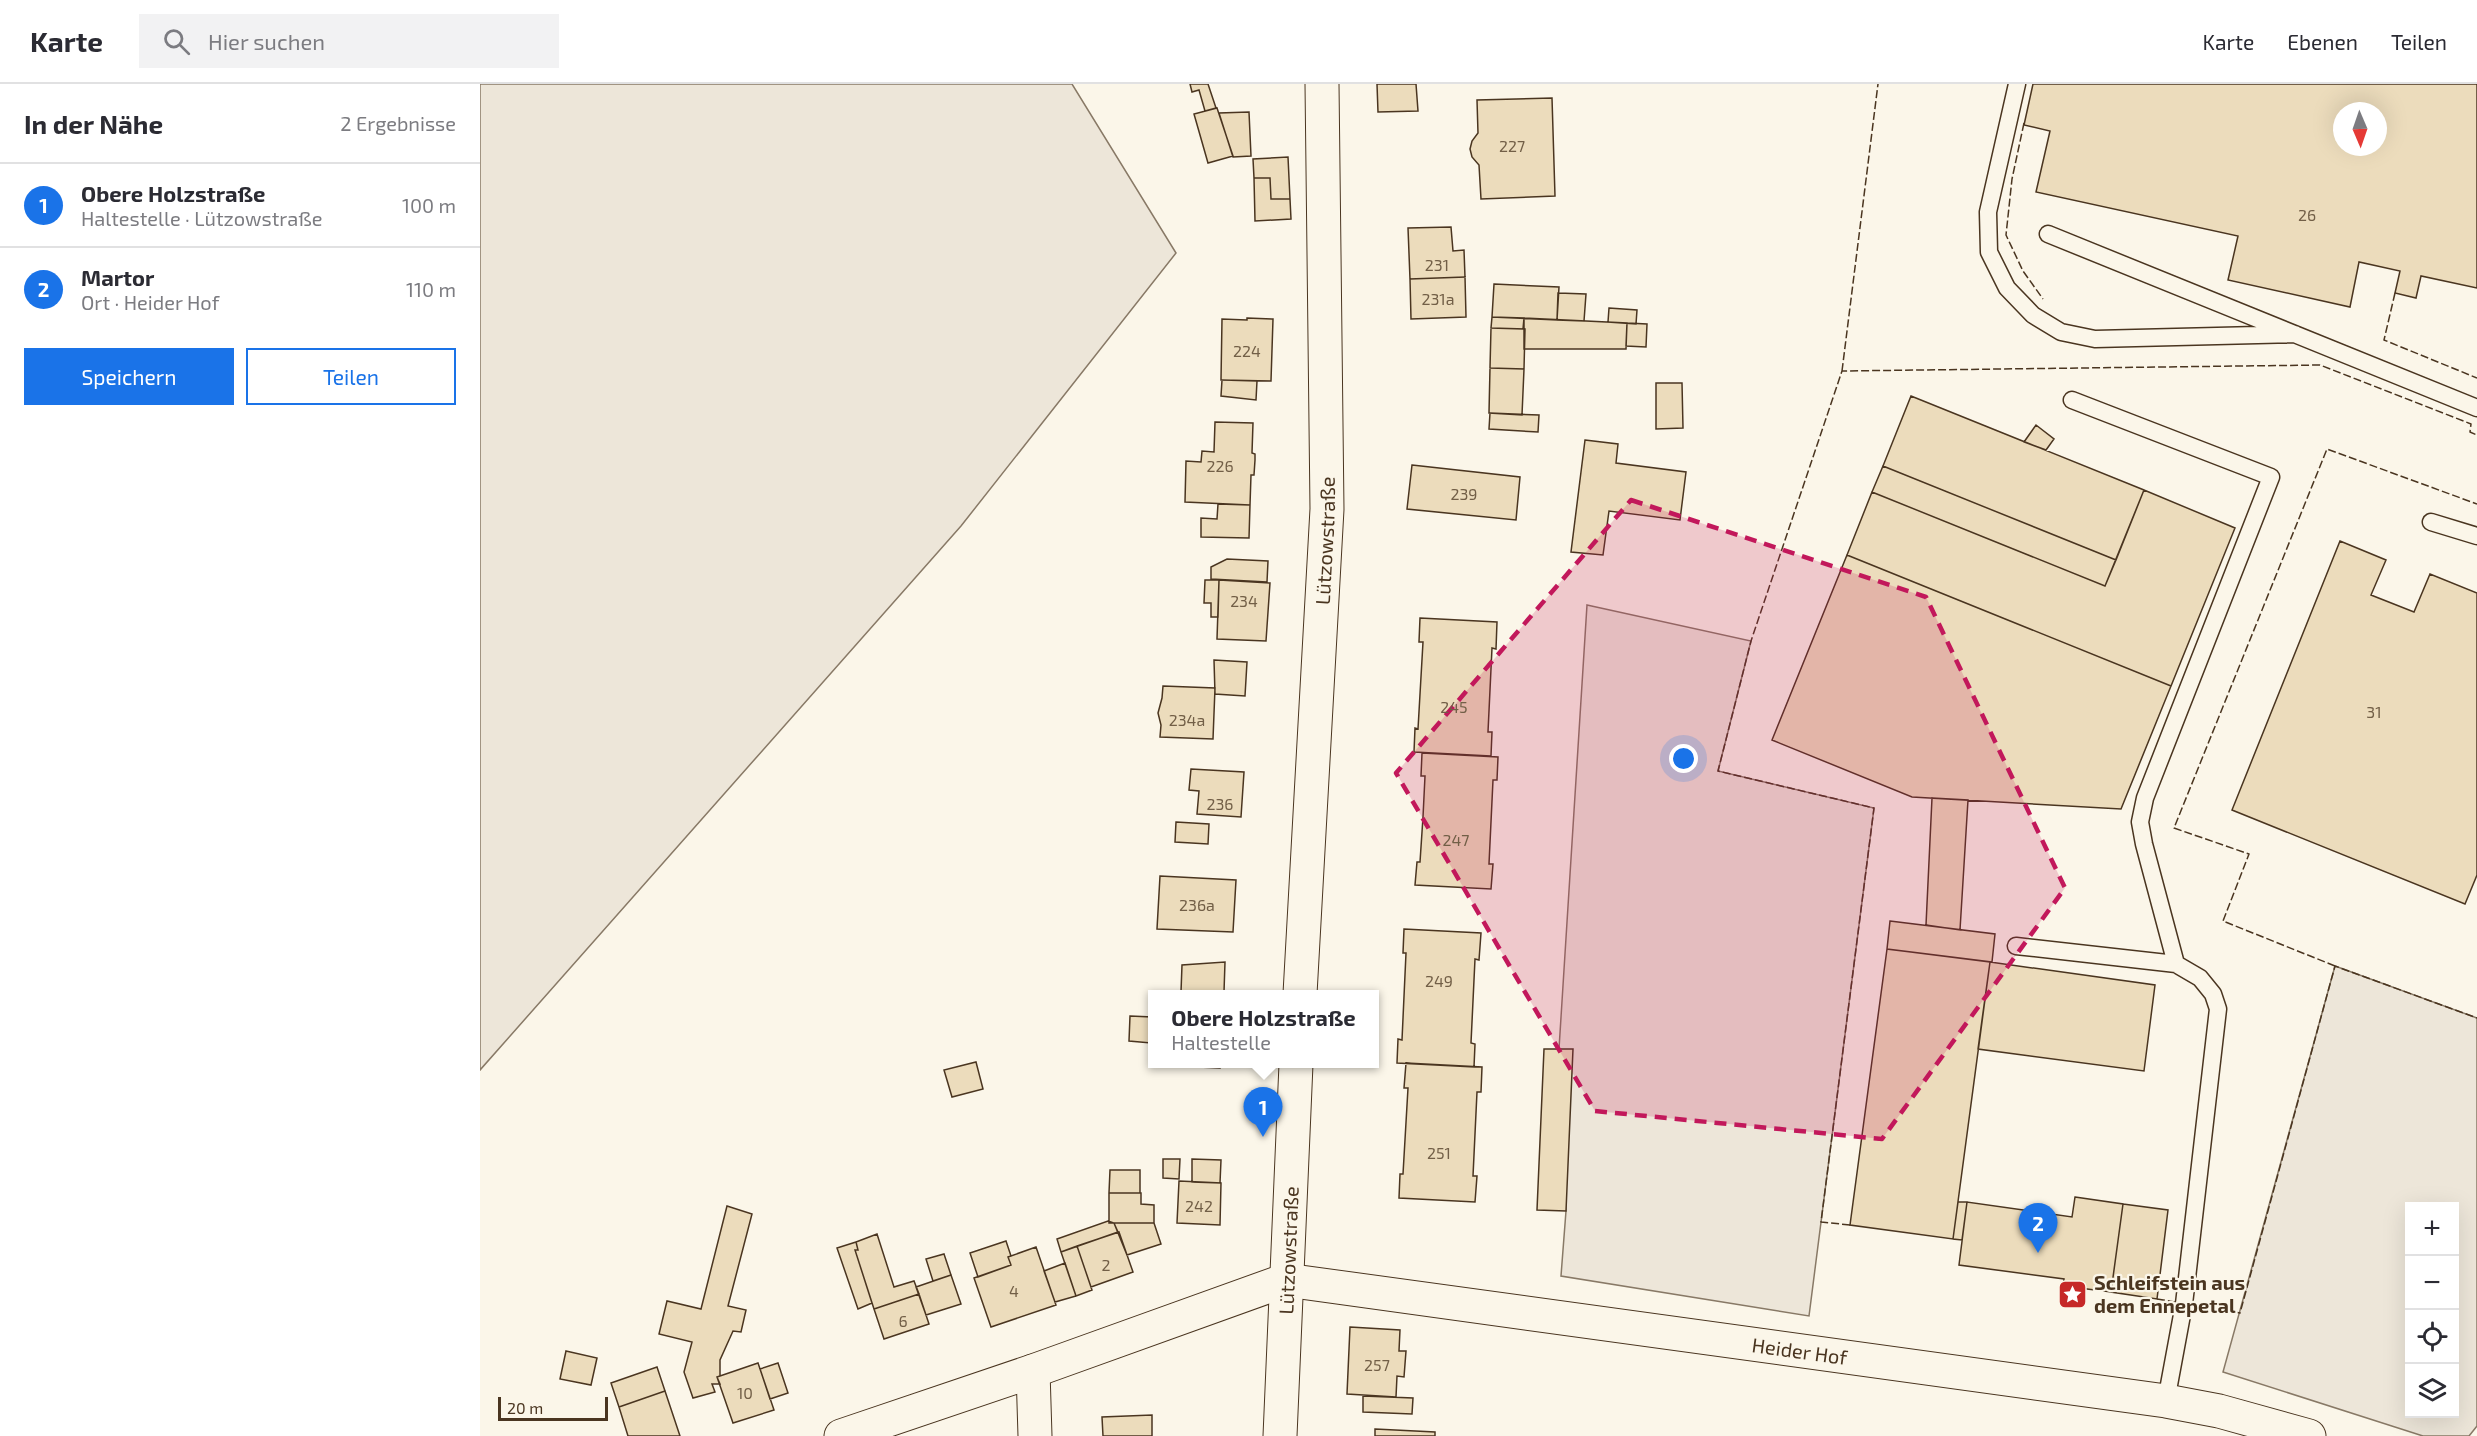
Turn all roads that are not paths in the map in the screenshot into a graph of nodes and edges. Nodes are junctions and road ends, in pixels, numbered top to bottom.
1 (1322, 84) edge
2 (2017, 84) edge
3 (2048, 234) dead end
4 (2295, 334) junction
5 (2072, 400) dead end
6 (2477, 408) edge
7 (2431, 522) dead end
8 (2477, 536) edge
9 (2016, 946) dead end
10 (2176, 964) junction
11 (1300, 990) edge
12 (1296, 1068) edge
13 (1286, 1280) junction
14 (1033, 1371) junction
15 (2166, 1401) junction
16 (841, 1436) edge
17 (1035, 1436) edge
18 (1280, 1436) edge
19 (2310, 1436) edge

1 - 11 street, Lützowstraße
2 - 4 lane
3 - 4 lane
4 - 6 lane
5 - 10 lane
7 - 8 lane
9 - 10 lane
10 - 15 lane
12 - 13 street, Lützowstraße
13 - 14 street
13 - 15 street, Heider Hof
13 - 18 street, Lützowstraße
14 - 16 street
14 - 17 street
15 - 19 street, Heider Hof

